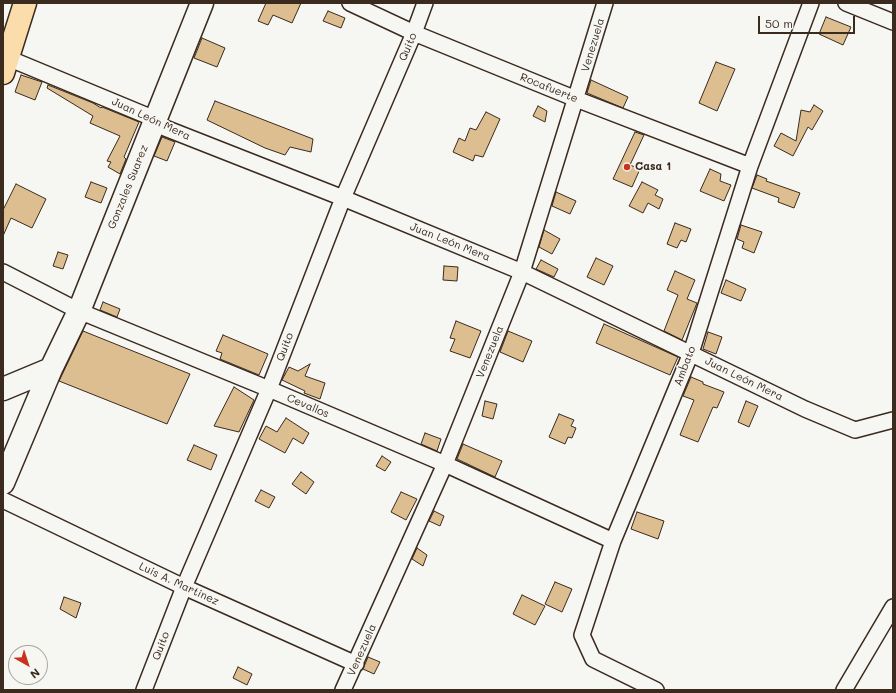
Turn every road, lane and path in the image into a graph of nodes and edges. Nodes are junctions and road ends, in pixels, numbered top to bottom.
1 (25, 3) edge
2 (202, 3) edge
3 (350, 3) edge
4 (425, 3) edge
5 (605, 3) edge
6 (811, 3) edge
7 (846, 3) edge
8 (893, 22) edge
9 (414, 33) junction
10 (5, 62) edge
11 (576, 99) junction
12 (155, 119) junction
13 (750, 166) junction
14 (343, 198) junction
15 (3, 272) edge
16 (522, 272) junction
17 (79, 311) junction
18 (691, 353) junction
19 (51, 369) junction
20 (3, 389) edge
21 (269, 389) junction
22 (893, 420) edge
23 (445, 464) junction
24 (3, 483) edge
25 (3, 500) edge
26 (613, 541) junction
27 (184, 587) junction
28 (893, 607) edge
29 (356, 664) junction
30 (144, 690) edge
31 (343, 690) edge
32 (656, 690) edge
33 (844, 690) edge

1 - 10 highway
2 - 12 street, Gonzales Suarez
3 - 9 street, Rocafuerte
4 - 9 street, Quito
5 - 11 street, Venezuela
6 - 13 street, Ambato
7 - 8 street
9 - 11 street, Rocafuerte
9 - 14 street, Quito
10 - 12 street, Juan León Mera
11 - 13 street, Rocafuerte
11 - 16 street, Venezuela
12 - 14 street, Juan León Mera
12 - 17 street, Gonzales Suarez
13 - 18 street, Ambato
14 - 16 street, Juan León Mera
14 - 21 street, Quito
15 - 17 street, Cevallos
16 - 18 street, Juan León Mera
16 - 23 street, Venezuela
17 - 19 street, Gonzales Suarez
17 - 21 street, Cevallos
18 - 22 street, Juan León Mera
18 - 26 street, Ambato
19 - 20 street
19 - 24 street, Gonzales Suarez
21 - 23 street, Cevallos
21 - 27 street, Quito
23 - 26 street, Cevallos
23 - 29 street, Venezuela
25 - 27 street, Luis A. Martinez
26 - 32 street, Ambato
27 - 29 street, Luis A. Martinez
27 - 30 street, Quito
28 - 33 street
29 - 31 street, Venezuela

